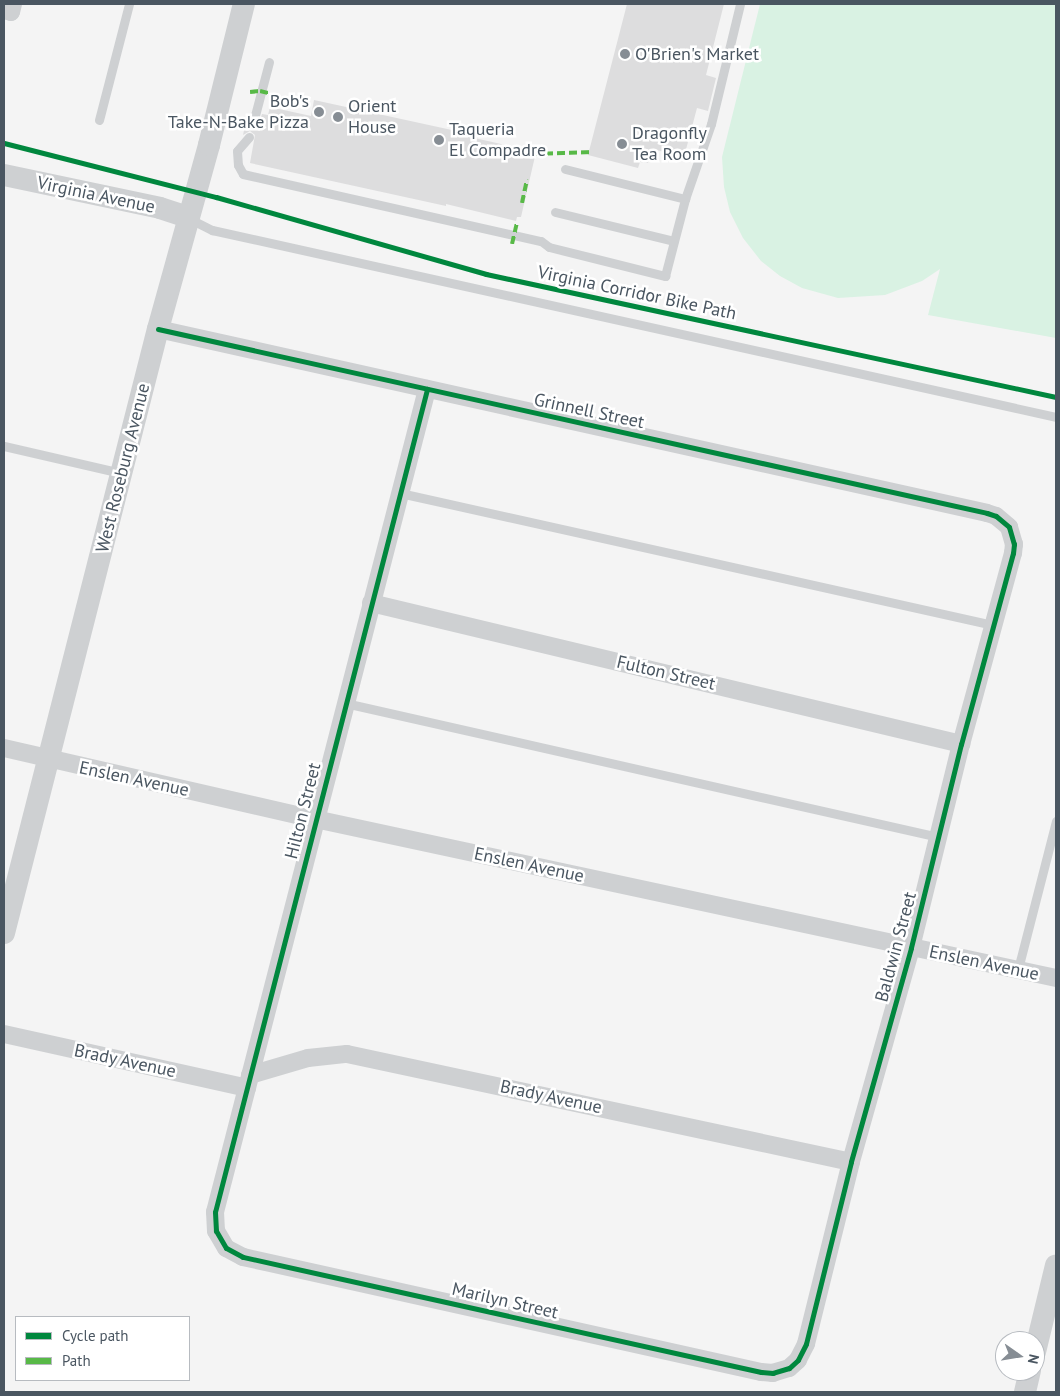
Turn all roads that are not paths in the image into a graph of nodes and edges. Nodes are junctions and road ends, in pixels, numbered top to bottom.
1 (129, 4) edge
2 (244, 4) edge
3 (740, 4) edge
4 (269, 62) dead end
5 (99, 120) dead end
6 (253, 123) dead end
7 (250, 137) dead end
8 (565, 168) dead end
9 (4, 175) edge
10 (685, 199) junction
11 (555, 212) dead end
12 (188, 217) junction
13 (674, 241) junction
14 (158, 330) junction
15 (427, 390) junction
16 (1056, 417) edge
17 (4, 446) edge
18 (122, 473) junction
19 (400, 494) junction
20 (1009, 527) joint
21 (371, 603) junction
22 (994, 625) junction
23 (345, 703) junction
24 (961, 744) junction
25 (4, 748) edge
26 (49, 760) junction
27 (315, 819) junction
28 (1056, 821) edge
29 (938, 837) junction
30 (4, 933) edge
31 (911, 948) junction
32 (1018, 970) junction
33 (1056, 978) edge
34 (4, 1034) edge
35 (249, 1081) junction
36 (851, 1162) junction
37 (220, 1240) joint
38 (1056, 1265) edge
39 (1040, 1331) edge
40 (789, 1368) joint

1 - 5 lane
2 - 12 street, West Roseburg Avenue
3 - 10 lane
4 - 6 lane
7 - 13 lane
8 - 10 lane
9 - 12 street, Virginia Avenue
10 - 13 lane
11 - 13 lane
12 - 14 street, West Roseburg Avenue
12 - 16 lane
14 - 15 street, Grinnell Street
14 - 18 street, West Roseburg Avenue
15 - 19 street, Hilton Street
15 - 20 street, Grinnell Street
17 - 18 lane
18 - 26 street, West Roseburg Avenue
19 - 21 street, Hilton Street
19 - 22 lane
20 - 22 street, Baldwin Street
21 - 23 street, Hilton Street
21 - 24 street, Fulton Street
22 - 24 street, Baldwin Street
23 - 27 street, Hilton Street
23 - 29 lane
24 - 29 street, Baldwin Street
25 - 26 street, Enslen Avenue
26 - 27 street, Enslen Avenue
26 - 30 street, West Roseburg Avenue
27 - 31 street, Enslen Avenue
27 - 35 street, Hilton Street
28 - 32 lane
29 - 31 street, Baldwin Street
31 - 32 street, Enslen Avenue
31 - 36 street, Baldwin Street
32 - 33 street, Enslen Avenue
34 - 35 street, Brady Avenue
35 - 36 street, Brady Avenue
35 - 37 street, Hilton Street
36 - 40 street, Baldwin Street
37 - 40 street, Marilyn Street
38 - 39 street

